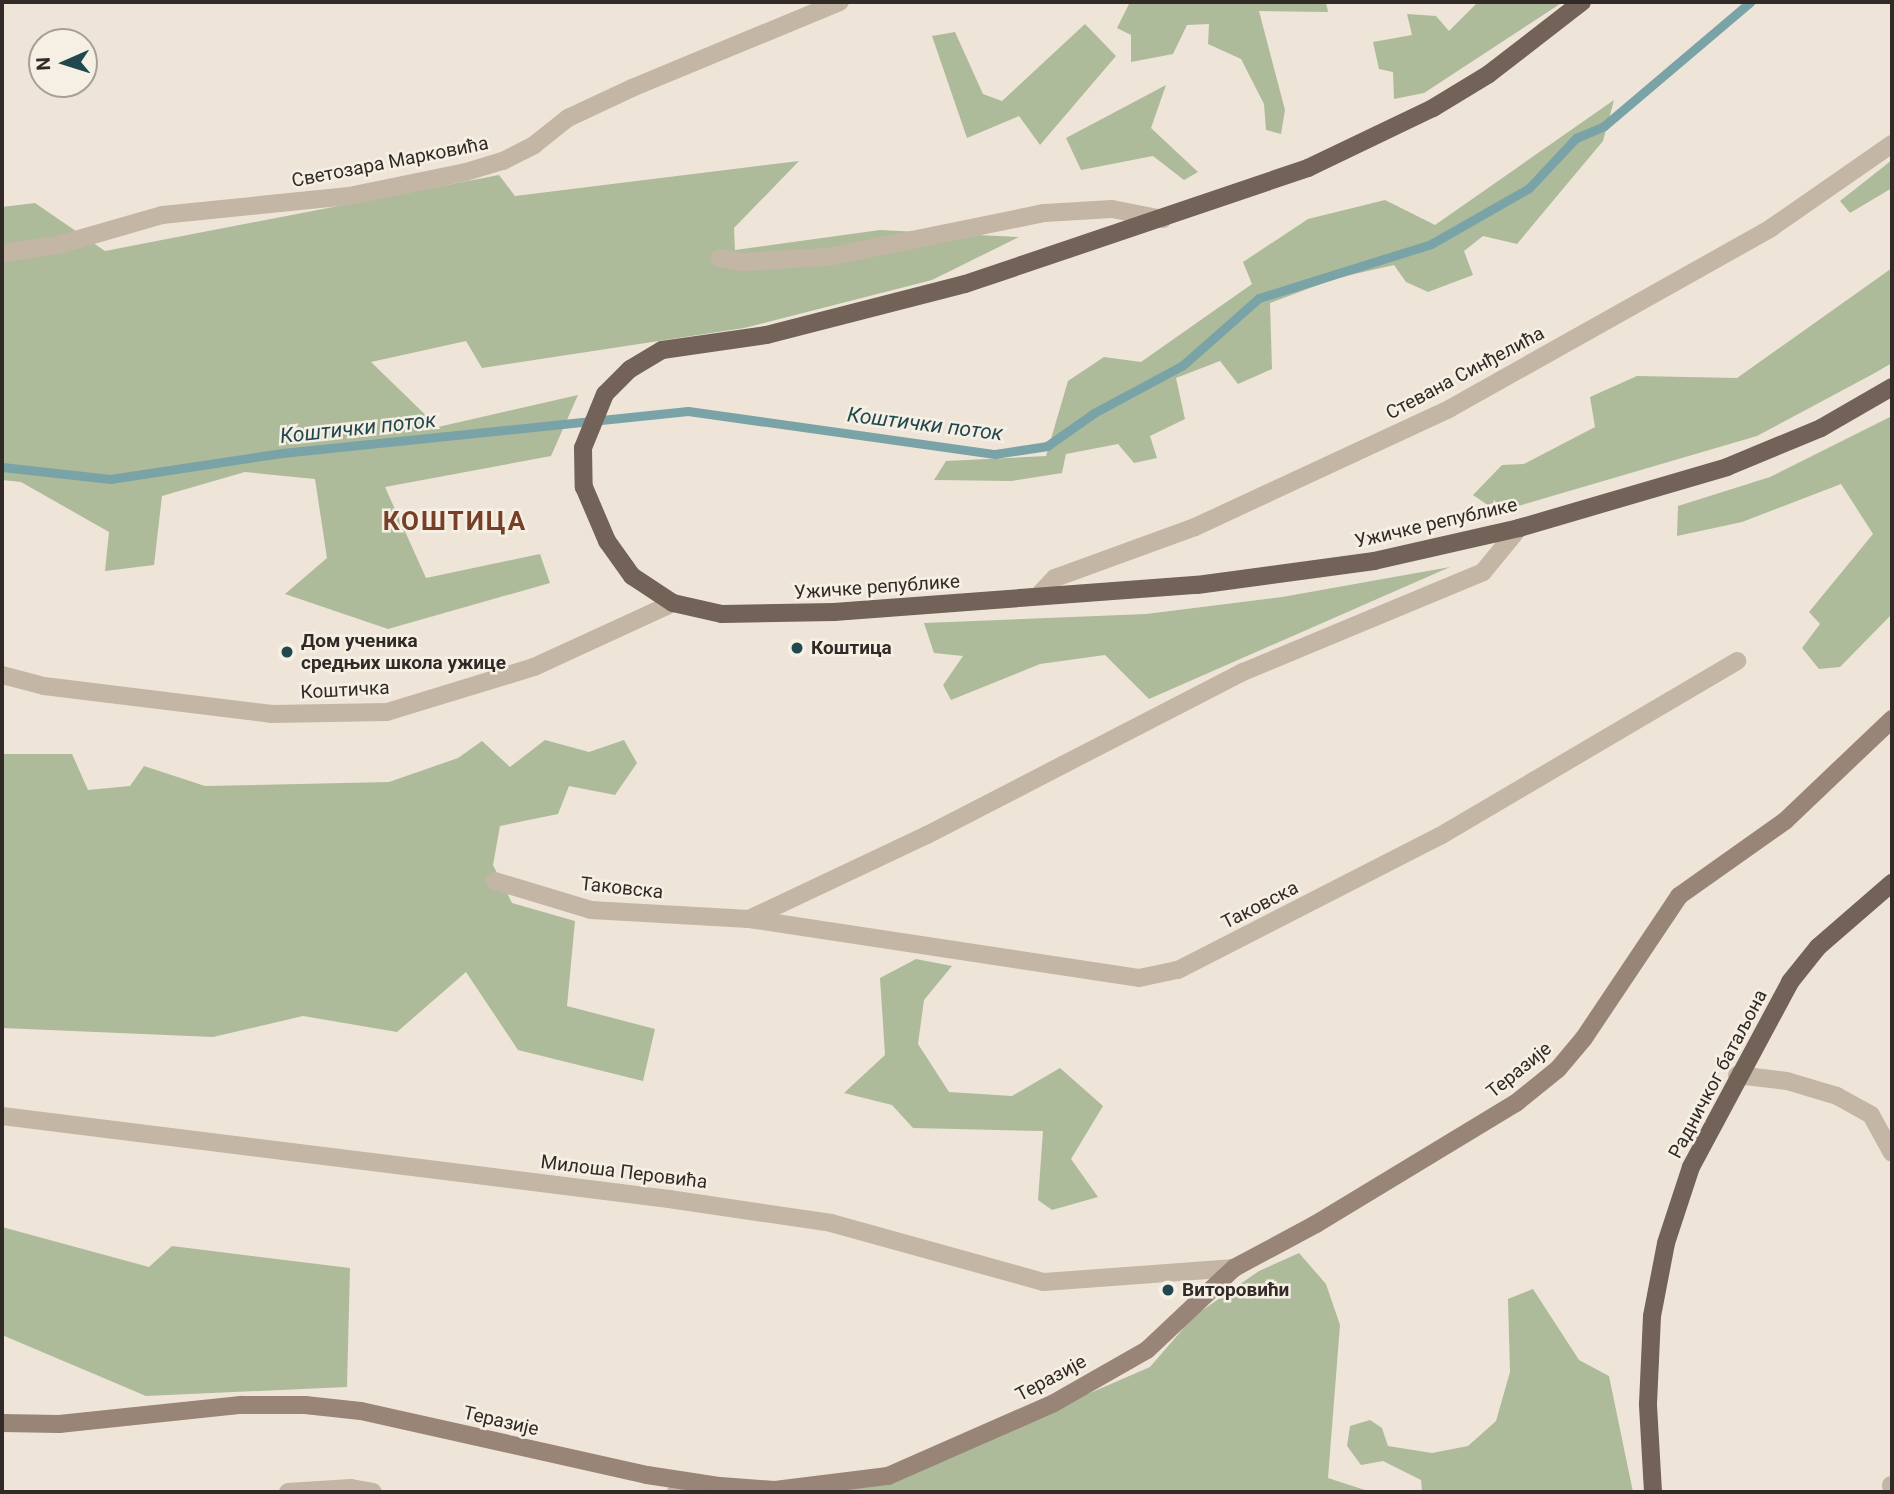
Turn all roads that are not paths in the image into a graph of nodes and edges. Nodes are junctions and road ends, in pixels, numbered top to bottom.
1 (839, 2) edge
2 (1582, 2) edge
3 (1892, 144) edge
4 (1163, 219) junction
5 (2, 253) edge
6 (720, 258) dead end
7 (1892, 387) edge
8 (1519, 528) junction
9 (1038, 596) junction
10 (673, 603) junction
11 (1737, 661) dead end
12 (2, 675) edge
13 (44, 687) junction
14 (2, 688) edge
15 (1892, 719) edge
16 (495, 881) dead end
17 (1892, 883) edge
18 (749, 919) junction
19 (1737, 1074) junction
20 (2, 1116) edge
21 (1892, 1153) edge
22 (1234, 1268) junction
23 (2, 1423) edge
24 (720, 1486) junction
25 (288, 1492) edge
26 (373, 1492) edge
27 (676, 1492) edge
28 (1653, 1492) edge

1 - 5 street, Светозара Марковића
2 - 4 main road, Ужичке републике
3 - 9 street, Стевана Синђелића
4 - 6 street
4 - 10 main road, Ужичке републике
7 - 8 main road, Ужичке републике
8 - 9 main road, Ужичке републике
8 - 18 street, Таковска
9 - 10 main road, Ужичке републике
10 - 13 street, Коштичка
11 - 18 street, Таковска
12 - 13 street, Коштичка
13 - 14 street
15 - 22 street, Теразије
16 - 18 street, Таковска
17 - 19 main road, Радничког батаљона
19 - 21 street, Радничког батаљона
19 - 28 main road, Радничког батаљона
20 - 22 street, Милоша Перовића
22 - 24 street, Теразије
23 - 24 street, Теразије
24 - 27 street
25 - 26 street

